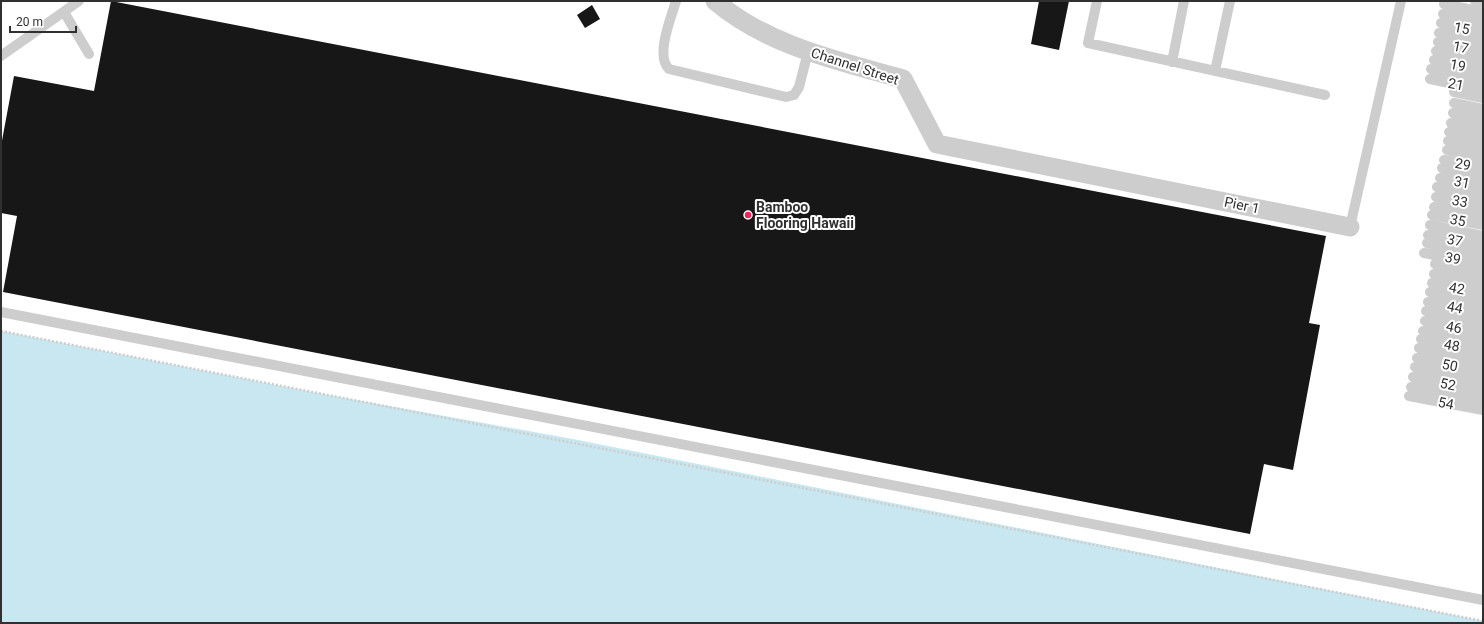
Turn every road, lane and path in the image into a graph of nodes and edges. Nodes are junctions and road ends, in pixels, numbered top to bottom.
1 (79, 1) edge
2 (676, 1) edge
3 (716, 1) edge
4 (1097, 1) edge
5 (1184, 1) edge
6 (1230, 1) edge
7 (1401, 1) edge
8 (1475, 1) edge
9 (1483, 3) edge
10 (1444, 4) dead end
11 (64, 12) junction
12 (1483, 12) edge
13 (1483, 22) edge
14 (1483, 32) edge
15 (1483, 42) edge
16 (1436, 46) junction
17 (1483, 51) edge
18 (808, 52) junction
19 (89, 54) dead end
20 (1, 56) edge
21 (1483, 60) edge
22 (1172, 62) junction
23 (1483, 70) edge
24 (1215, 71) junction
25 (1483, 80) edge
26 (1483, 90) edge
27 (1454, 92) dead end
28 (1325, 95) dead end
29 (1483, 98) edge
30 (1483, 109) edge
31 (1483, 119) edge
32 (1483, 129) edge
33 (1483, 138) edge
34 (1483, 148) edge
35 (1483, 157) edge
36 (1444, 159) junction
37 (1483, 168) edge
38 (1483, 177) edge
39 (1134, 183) joint
40 (1483, 186) edge
41 (1483, 196) edge
42 (1483, 206) edge
43 (1483, 216) edge
44 (1483, 225) edge
45 (1350, 227) joint
46 (1483, 236) edge
47 (1427, 239) junction
48 (1483, 245) edge
49 (1483, 255) edge
50 (1483, 264) edge
51 (1483, 274) edge
52 (1483, 284) edge
53 (1483, 294) edge
54 (1483, 303) edge
55 (1, 312) edge
56 (1483, 312) edge
57 (1483, 322) edge
58 (1422, 330) junction
59 (1, 332) edge
60 (1483, 332) edge
61 (1483, 342) edge
62 (1483, 351) edge
63 (1483, 361) edge
64 (1483, 371) edge
65 (1483, 380) edge
66 (1483, 391) edge
67 (1483, 401) edge
68 (1483, 410) edge
69 (1483, 600) edge
70 (1483, 621) edge

1 - 11 lane
2 - 18 lane
3 - 18 street, Channel Street
4 - 22 lane
5 - 22 lane
6 - 24 lane
7 - 45 lane
8 - 9 lane
10 - 12 lane
11 - 19 lane
11 - 20 lane
13 - 16 lane
14 - 16 lane, 15
15 - 16 lane
16 - 17 lane, 17
16 - 21 lane
16 - 23 lane, 19
16 - 25 lane
16 - 26 lane, 21
18 - 39 street, Channel Street
22 - 24 lane
24 - 28 lane
27 - 29 lane
30 - 36 lane
31 - 36 lane
32 - 36 lane
33 - 36 lane
34 - 36 lane
35 - 36 lane
36 - 37 lane, 29
36 - 38 lane
36 - 40 lane, 31
36 - 41 lane
36 - 42 lane, 33
36 - 43 lane
36 - 44 lane, 35
39 - 45 street, Pier 1
46 - 47 lane
47 - 48 lane, 37
47 - 49 lane
47 - 50 lane, 39
51 - 58 lane
52 - 58 lane
53 - 58 lane, 42
54 - 58 lane
55 - 69 lane
56 - 58 lane, 44
57 - 58 lane
58 - 60 lane, 46
58 - 61 lane
58 - 62 lane, 48
58 - 63 lane
58 - 64 lane, 50
58 - 65 lane
58 - 66 lane, 52
58 - 67 lane
58 - 68 lane, 54
59 - 70 path

